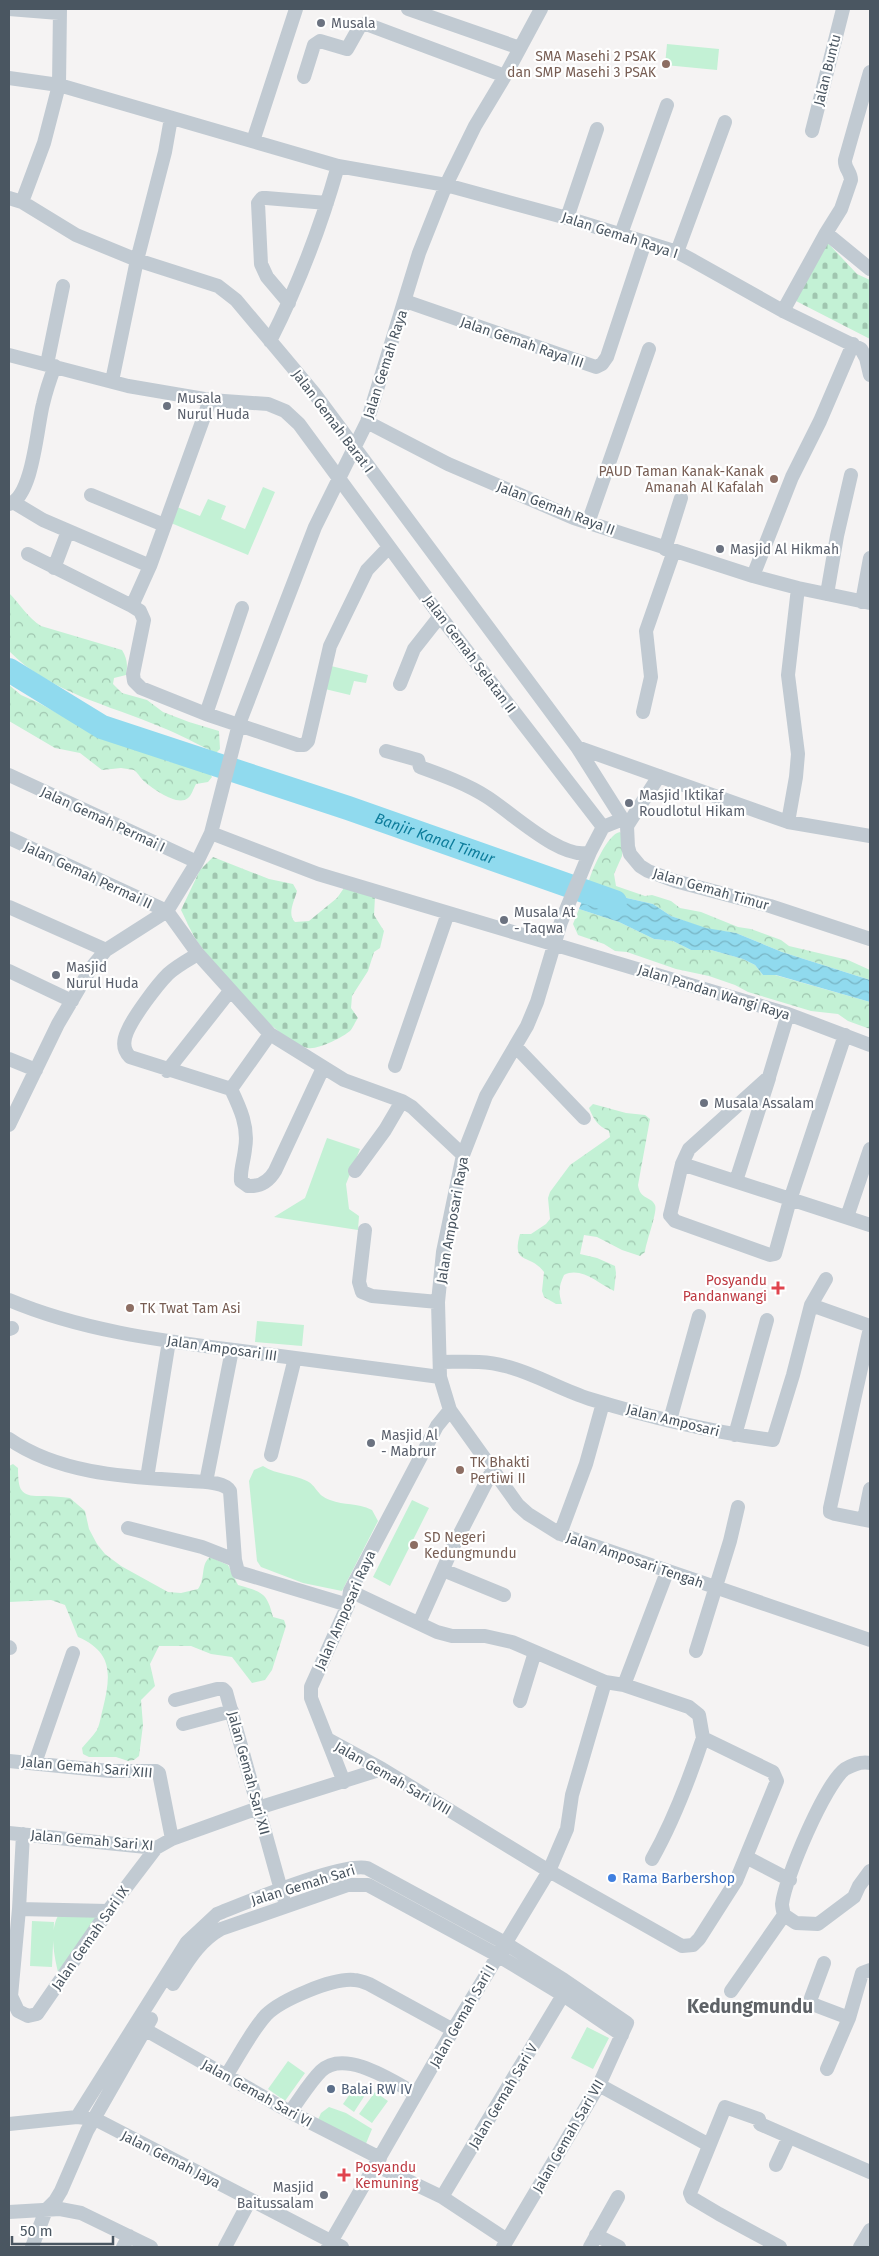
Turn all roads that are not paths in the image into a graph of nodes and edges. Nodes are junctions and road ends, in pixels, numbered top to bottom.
1 (9, 9) edge
2 (296, 9) edge
3 (408, 9) edge
4 (541, 9) edge
5 (842, 9) edge
6 (60, 11) edge
7 (520, 48) junction
8 (870, 72) edge
9 (505, 76) junction
10 (9, 78) edge
11 (304, 78) dead end
12 (59, 85) junction
13 (667, 105) dead end
14 (171, 118) junction
15 (725, 122) dead end
16 (597, 129) dead end
17 (812, 131) dead end
18 (253, 141) junction
19 (338, 166) junction
20 (446, 185) junction
21 (15, 200) edge
22 (327, 203) junction
23 (566, 218) junction
24 (826, 233) junction
25 (621, 234) junction
26 (645, 242) junction
27 (677, 252) junction
28 (137, 260) junction
29 (870, 269) edge
30 (63, 286) dead end
31 (405, 301) junction
32 (289, 303) junction
33 (783, 311) junction
34 (270, 341) junction
35 (853, 344) junction
36 (649, 349) dead end
37 (9, 355) edge
38 (51, 365) junction
39 (870, 375) edge
40 (112, 381) junction
41 (210, 400) junction
42 (367, 422) junction
43 (354, 448) junction
44 (850, 475) dead end
45 (339, 479) junction
46 (91, 495) dead end
47 (681, 498) dead end
48 (11, 503) edge
49 (588, 523) junction
50 (164, 525) junction
51 (68, 531) junction
52 (389, 547) junction
53 (670, 550) junction
54 (28, 554) dead end
55 (870, 558) edge
56 (150, 566) junction
57 (54, 568) junction
58 (753, 576) junction
59 (798, 588) junction
60 (827, 594) junction
61 (866, 603) edge
62 (132, 606) junction
63 (242, 608) dead end
64 (440, 616) junction
65 (400, 684) dead end
66 (643, 712) dead end
67 (206, 714) junction
68 (239, 724) junction
69 (577, 747) junction
70 (386, 751) dead end
71 (9, 775) edge
72 (659, 776) junction
73 (788, 822) junction
74 (625, 823) junction
75 (603, 827) junction
76 (211, 833) junction
77 (870, 836) edge
78 (9, 838) edge
79 (590, 852) junction
80 (197, 862) junction
81 (9, 907) edge
82 (166, 911) junction
83 (448, 913) junction
84 (870, 939) edge
85 (555, 944) junction
86 (106, 950) junction
87 (198, 954) junction
88 (9, 971) edge
89 (230, 991) junction
90 (72, 1001) junction
91 (788, 1014) junction
92 (270, 1034) junction
93 (845, 1035) junction
94 (870, 1045) edge
95 (516, 1047) junction
96 (9, 1059) edge
97 (395, 1066) dead end
98 (323, 1068) junction
99 (36, 1070) junction
100 (167, 1070) junction
101 (769, 1078) junction
102 (231, 1089) junction
103 (402, 1100) junction
104 (584, 1118) dead end
105 (9, 1125) edge
106 (870, 1149) edge
107 (463, 1155) junction
108 (682, 1164) junction
109 (355, 1171) dead end
110 (736, 1181) junction
111 (790, 1200) junction
112 (847, 1217) junction
113 (870, 1225) edge
114 (365, 1230) dead end
115 (826, 1280) dead end
116 (9, 1300) edge
117 (438, 1302) junction
118 (812, 1305) junction
119 (699, 1316) dead end
120 (767, 1320) dead end
121 (870, 1327) edge
122 (169, 1341) junction
123 (232, 1350) junction
124 (296, 1358) junction
125 (440, 1362) junction
126 (440, 1376) junction
127 (603, 1403) junction
128 (450, 1410) junction
129 (670, 1420) junction
130 (735, 1435) junction
131 (9, 1439) edge
132 (271, 1456) dead end
133 (492, 1471) junction
134 (147, 1478) junction
135 (206, 1482) junction
136 (870, 1489) edge
137 (738, 1507) dead end
138 (867, 1520) edge
139 (128, 1528) dead end
140 (560, 1534) junction
141 (235, 1560) junction
142 (443, 1570) junction
143 (667, 1572) junction
144 (715, 1588) junction
145 (350, 1591) junction
146 (504, 1596) dead end
147 (348, 1605) junction
148 (419, 1624) junction
149 (870, 1640) edge
150 (696, 1651) dead end
151 (536, 1652) junction
152 (73, 1653) dead end
153 (605, 1682) junction
154 (624, 1685) junction
155 (175, 1700) dead end
156 (520, 1701) dead end
157 (232, 1711) junction
158 (183, 1724) dead end
159 (703, 1738) junction
160 (327, 1739) junction
161 (9, 1761) edge
162 (35, 1763) junction
163 (870, 1763) edge
164 (382, 1769) junction
165 (344, 1782) junction
166 (258, 1808) junction
167 (9, 1833) edge
168 (23, 1834) junction
169 (172, 1839) junction
170 (156, 1848) junction
171 (746, 1857) junction
172 (652, 1859) dead end
173 (549, 1871) junction
174 (870, 1871) edge
175 (790, 1880) junction
176 (280, 1889) junction
177 (287, 1906) junction
178 (108, 1911) junction
179 (16, 1913) edge
180 (784, 1915) junction
181 (505, 1943) junction
182 (185, 1955) junction
183 (497, 1955) junction
184 (824, 1963) dead end
185 (870, 1970) edge
186 (731, 1991) dead end
187 (563, 1995) junction
188 (849, 2018) junction
189 (140, 2027) junction
190 (624, 2029) junction
191 (452, 2030) junction
192 (827, 2069) dead end
193 (226, 2076) junction
194 (599, 2085) junction
195 (416, 2094) junction
196 (290, 2112) junction
197 (77, 2117) junction
198 (94, 2119) junction
199 (9, 2124) edge
200 (789, 2137) junction
201 (709, 2145) junction
202 (378, 2161) junction
203 (776, 2165) dead end
204 (870, 2172) edge
205 (442, 2197) junction
206 (618, 2197) dead end
207 (250, 2200) junction
208 (46, 2210) junction
209 (9, 2212) edge
210 (870, 2230) edge
211 (126, 2241) edge
212 (593, 2241) edge
213 (505, 2243) edge
214 (334, 2245) edge
215 (32, 2247) edge
216 (151, 2247) edge
217 (225, 2247) edge
218 (619, 2247) edge
219 (780, 2247) edge
220 (860, 2247) edge

1 - 6 street
2 - 18 street
3 - 7 street
4 - 7 street, Jalan Gemah Raya
5 - 17 street, Jalan Buntu
6 - 12 street
7 - 9 street, Jalan Gemah Raya
8 - 24 street
9 - 11 street
9 - 20 street, Jalan Gemah Raya
10 - 12 street
12 - 14 street
12 - 21 street
13 - 25 street
14 - 18 street
14 - 28 street
15 - 27 street
16 - 23 street
18 - 19 street
19 - 20 street
19 - 22 street
20 - 23 street, Jalan Gemah Raya I
20 - 31 street, Jalan Gemah Raya
21 - 28 street, Jalan Gemah Barat I
22 - 32 street
22 - 32 street
23 - 25 street, Jalan Gemah Raya I
24 - 29 street
24 - 33 street
25 - 26 street, Jalan Gemah Raya I
26 - 27 street, Jalan Gemah Raya I
26 - 31 street, Jalan Gemah Raya III
27 - 33 street, Jalan Gemah Raya I
28 - 34 street, Jalan Gemah Barat I
28 - 40 street
30 - 38 street
31 - 42 street, Jalan Gemah Raya
32 - 34 street
33 - 35 street, Jalan Gemah Raya I
34 - 43 street, Jalan Gemah Barat I
35 - 39 street
35 - 58 street
36 - 49 street
37 - 38 street, Jalan Gemah Selatan II
38 - 40 street, Jalan Gemah Selatan II
38 - 48 street
40 - 41 street, Jalan Gemah Selatan II
41 - 45 street, Jalan Gemah Selatan II
41 - 50 street
42 - 43 street, Jalan Gemah Raya
42 - 49 street, Jalan Gemah Raya II
43 - 45 street, Jalan Gemah Raya
43 - 69 street, Jalan Gemah Barat I
44 - 60 street
45 - 52 street, Jalan Gemah Selatan II
45 - 68 street, Jalan Gemah Raya
46 - 50 street
47 - 53 street
48 - 51 street
49 - 53 street, Jalan Gemah Raya II
50 - 56 street
51 - 56 street
51 - 57 street
52 - 64 street, Jalan Gemah Selatan II
52 - 68 street
53 - 58 street, Jalan Gemah Raya II
53 - 66 street
54 - 57 street
55 - 61 street
56 - 62 street
57 - 62 street
58 - 59 street, Jalan Gemah Raya II
59 - 60 street, Jalan Gemah Raya II
59 - 73 street
60 - 61 street, Jalan Gemah Raya II
62 - 67 street
63 - 67 street
64 - 65 street
64 - 75 street, Jalan Gemah Selatan II
67 - 68 street
68 - 76 street, Jalan Gemah Raya
69 - 72 street
69 - 74 street, Jalan Gemah Timur
70 - 79 street
71 - 80 street, Jalan Gemah Permai I
72 - 73 street
72 - 74 street
73 - 77 street
74 - 75 street
74 - 84 street, Jalan Gemah Timur
75 - 79 street, Jalan Amposari Raya
76 - 80 street, Jalan Gemah Raya
76 - 83 street, Jalan Pandan Wangi Raya
78 - 82 street, Jalan Gemah Permai II
79 - 85 street, Jalan Amposari Raya
80 - 82 street, Jalan Gemah Raya
81 - 86 street
82 - 86 street
82 - 87 street
83 - 85 street, Jalan Pandan Wangi Raya
83 - 97 street
85 - 91 street, Jalan Pandan Wangi Raya
85 - 95 street, Jalan Amposari Raya
86 - 90 street
87 - 89 street
87 - 100 street
88 - 90 street
89 - 92 street
89 - 100 street
90 - 99 street
91 - 93 street, Jalan Pandan Wangi Raya
91 - 101 street
92 - 98 street
92 - 102 street
93 - 94 street, Jalan Pandan Wangi Raya
93 - 111 street
95 - 104 street
95 - 107 street, Jalan Amposari Raya
96 - 99 street
98 - 102 street
98 - 103 street
99 - 105 street
100 - 102 street
101 - 108 street
101 - 110 street
103 - 107 street
103 - 109 street
106 - 112 street
107 - 117 street, Jalan Amposari Raya
108 - 110 street
108 - 111 street
110 - 111 street
111 - 112 street
112 - 113 street
114 - 117 street
115 - 118 street
116 - 122 street, Jalan Amposari III
117 - 125 street, Jalan Amposari Raya
118 - 121 street
118 - 130 street, Jalan Amposari
119 - 129 street
120 - 130 street
121 - 138 street
122 - 123 street, Jalan Amposari III
122 - 134 street
123 - 124 street, Jalan Amposari III
123 - 135 street
124 - 126 street, Jalan Amposari III
124 - 132 street
125 - 126 street, Jalan Amposari Raya
125 - 127 street, Jalan Amposari
126 - 128 street, Jalan Amposari Raya
127 - 129 street, Jalan Amposari
127 - 140 street
128 - 133 street, Jalan Amposari Tengah
128 - 145 street, Jalan Amposari Raya
129 - 130 street, Jalan Amposari
131 - 134 street
133 - 140 street, Jalan Amposari Tengah
133 - 142 street
134 - 135 street
135 - 141 street
136 - 138 street
137 - 144 street
139 - 141 street
140 - 143 street, Jalan Amposari Tengah
141 - 147 street
142 - 146 street
142 - 148 street
143 - 144 street, Jalan Amposari Tengah
143 - 154 street
144 - 149 street, Jalan Amposari Tengah
144 - 150 street
145 - 147 street, Jalan Amposari Raya
145 - 148 street
147 - 160 street, Jalan Amposari Raya
148 - 151 street
151 - 153 street
151 - 156 street
152 - 162 street
153 - 154 street
153 - 173 street
154 - 159 street
155 - 157 street, Jalan Gemah Sari XII
157 - 158 street
157 - 166 street, Jalan Gemah Sari XII
159 - 171 street, Jalan Gemah Sari VIII
159 - 172 street
160 - 164 street, Jalan Gemah Sari VIII
160 - 165 street, Jalan Gemah Sari VIII
161 - 162 street, Jalan Gemah Sari XIII
162 - 169 street, Jalan Gemah Sari XIII
163 - 175 street
164 - 165 street
164 - 173 street, Jalan Gemah Sari VIII
165 - 166 street, Jalan Gemah Sari VIII
166 - 169 street, Jalan Gemah Sari XI
166 - 176 street, Jalan Gemah Sari XII
167 - 168 street, Jalan Gemah Sari XI
168 - 170 street, Jalan Gemah Sari XI
168 - 179 street
169 - 170 street, Jalan Gemah Sari XI
170 - 178 street, Jalan Gemah Sari IX
171 - 173 street, Jalan Gemah Sari VIII
171 - 175 street
173 - 181 street, Jalan Gemah Sari I
174 - 180 street
175 - 180 street
176 - 177 street, Jalan Gemah Sari XII
176 - 181 street, Jalan Gemah Sari
176 - 182 street, Jalan Gemah Sari
177 - 182 street, Jalan Gemah Sari
177 - 183 street, Jalan Gemah Sari
178 - 179 street
178 - 179 street, Jalan Gemah Sari IX
180 - 186 street
181 - 183 street, Jalan Gemah Sari I
181 - 190 street, Jalan Gemah Sari
182 - 189 street, Jalan Gemah Sari
183 - 187 street, Jalan Gemah Sari
183 - 191 street, Jalan Gemah Sari I
184 - 188 street
185 - 188 street
187 - 190 street, Jalan Gemah Sari
187 - 205 street, Jalan Gemah Sari V
188 - 192 street
189 - 193 street, Jalan Gemah Sari VI
189 - 197 street, Jalan Gemah Sari
189 - 198 street, Jalan Gemah Sari
190 - 194 street, Jalan Gemah Sari VII
191 - 193 street
191 - 195 street, Jalan Gemah Sari I
193 - 196 street, Jalan Gemah Sari VI
194 - 201 street
194 - 213 street, Jalan Gemah Sari VII
195 - 196 street
195 - 202 street, Jalan Gemah Sari I
196 - 202 street, Jalan Gemah Sari VI
197 - 198 street, Jalan Gemah Jaya
197 - 199 street, Jalan Gemah Jaya
198 - 207 street, Jalan Gemah Jaya
198 - 208 street, Jalan Gemah Sari
200 - 201 street
200 - 203 street
200 - 204 street
201 - 219 street
202 - 205 street, Jalan Gemah Sari VI
202 - 214 street, Jalan Gemah Sari I
205 - 213 street, Jalan Gemah Sari VI
206 - 212 street
207 - 214 street, Jalan Gemah Jaya
207 - 217 street
208 - 209 street
208 - 211 street
208 - 215 street, Jalan Gemah Sari
210 - 220 street
211 - 216 street
212 - 218 street

